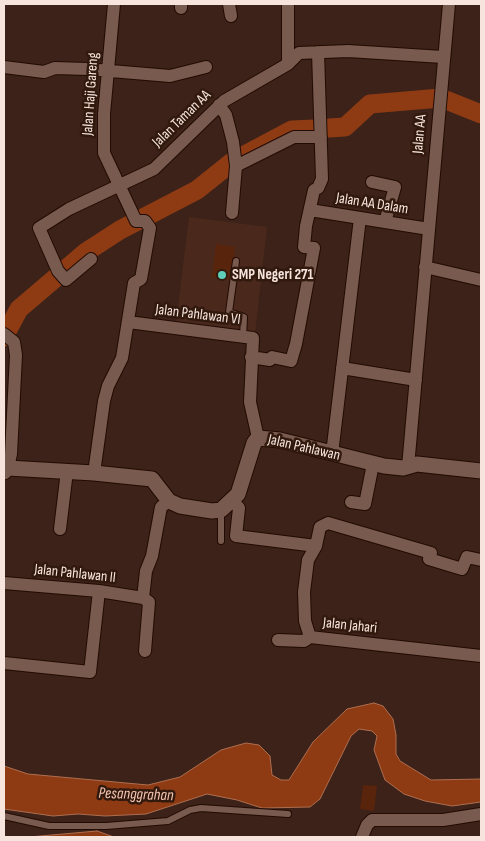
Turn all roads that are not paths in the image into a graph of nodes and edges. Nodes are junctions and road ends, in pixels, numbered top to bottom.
1 (114, 4) edge
2 (288, 4) edge
3 (449, 4) edge
4 (318, 52) junction
5 (443, 57) junction
6 (288, 64) junction
7 (206, 67) dead end
8 (4, 68) edge
9 (109, 71) junction
10 (219, 105) junction
11 (321, 137) junction
12 (236, 166) junction
13 (372, 182) dead end
14 (117, 184) junction
15 (310, 210) junction
16 (232, 213) dead end
17 (360, 218) junction
18 (385, 222) junction
19 (429, 229) junction
20 (91, 259) dead end
21 (236, 261) dead end
22 (426, 267) junction
23 (481, 280) edge
24 (128, 322) junction
25 (4, 334) edge
26 (243, 337) junction
27 (251, 357) junction
28 (342, 368) junction
29 (416, 380) junction
30 (258, 438) junction
31 (332, 454) junction
32 (373, 464) junction
33 (408, 467) junction
34 (6, 470) edge
35 (67, 471) junction
36 (481, 471) edge
37 (94, 473) junction
38 (233, 500) junction
39 (169, 501) junction
40 (351, 502) dead end
41 (221, 510) junction
42 (60, 529) dead end
43 (220, 541) dead end
44 (316, 546) junction
45 (481, 560) edge
46 (4, 584) edge
47 (99, 591) junction
48 (143, 598) junction
49 (310, 637) junction
50 (278, 640) dead end
51 (145, 651) dead end
52 (481, 656) edge
53 (4, 663) edge
54 (288, 814) dead end
55 (481, 814) edge
56 (4, 816) edge
57 (362, 837) edge

1 - 9 street, Jalan Haji Gareng
2 - 6 street
3 - 5 street, Jalan AA
4 - 5 street, Jalan Taman AA
4 - 6 street, Jalan Taman AA
4 - 11 street
5 - 19 street, Jalan AA
6 - 10 street, Jalan Taman AA
7 - 9 street
8 - 9 street
9 - 14 street, Jalan Haji Gareng
10 - 12 street
10 - 14 street, Jalan Taman AA
11 - 12 street
11 - 15 street
12 - 16 street
13 - 18 street
14 - 20 street, Jalan Taman AA
14 - 24 street
15 - 17 street, Jalan AA Dalam
15 - 27 street
17 - 18 street, Jalan AA Dalam
17 - 28 street
18 - 19 street, Jalan AA Dalam
19 - 22 street, Jalan AA
21 - 26 lane
22 - 23 street
22 - 29 street, Jalan AA
24 - 26 street, Jalan Pahlawan VI
24 - 37 street
25 - 34 street
26 - 27 street, Jalan Pahlawan VI
27 - 30 street, Jalan Pahlawan VI
28 - 29 street
28 - 31 street
29 - 33 street, Jalan AA
30 - 31 street, Jalan Pahlawan
30 - 38 street, Jalan Pahlawan
31 - 32 street, Jalan Pahlawan
32 - 33 street, Jalan Pahlawan
32 - 40 street
33 - 36 street, Jalan Pahlawan
34 - 35 street
35 - 37 street
35 - 42 street
37 - 39 street
38 - 41 street, Jalan Pahlawan
38 - 44 street
39 - 41 street
39 - 48 street
41 - 43 lane
44 - 45 street, Jalan Jahari
44 - 49 street, Jalan Jahari
46 - 47 street, Jalan Pahlawan II
47 - 48 street, Jalan Pahlawan II
47 - 53 street
48 - 51 street
49 - 50 street
49 - 52 street, Jalan Jahari
54 - 56 lane
55 - 57 street

